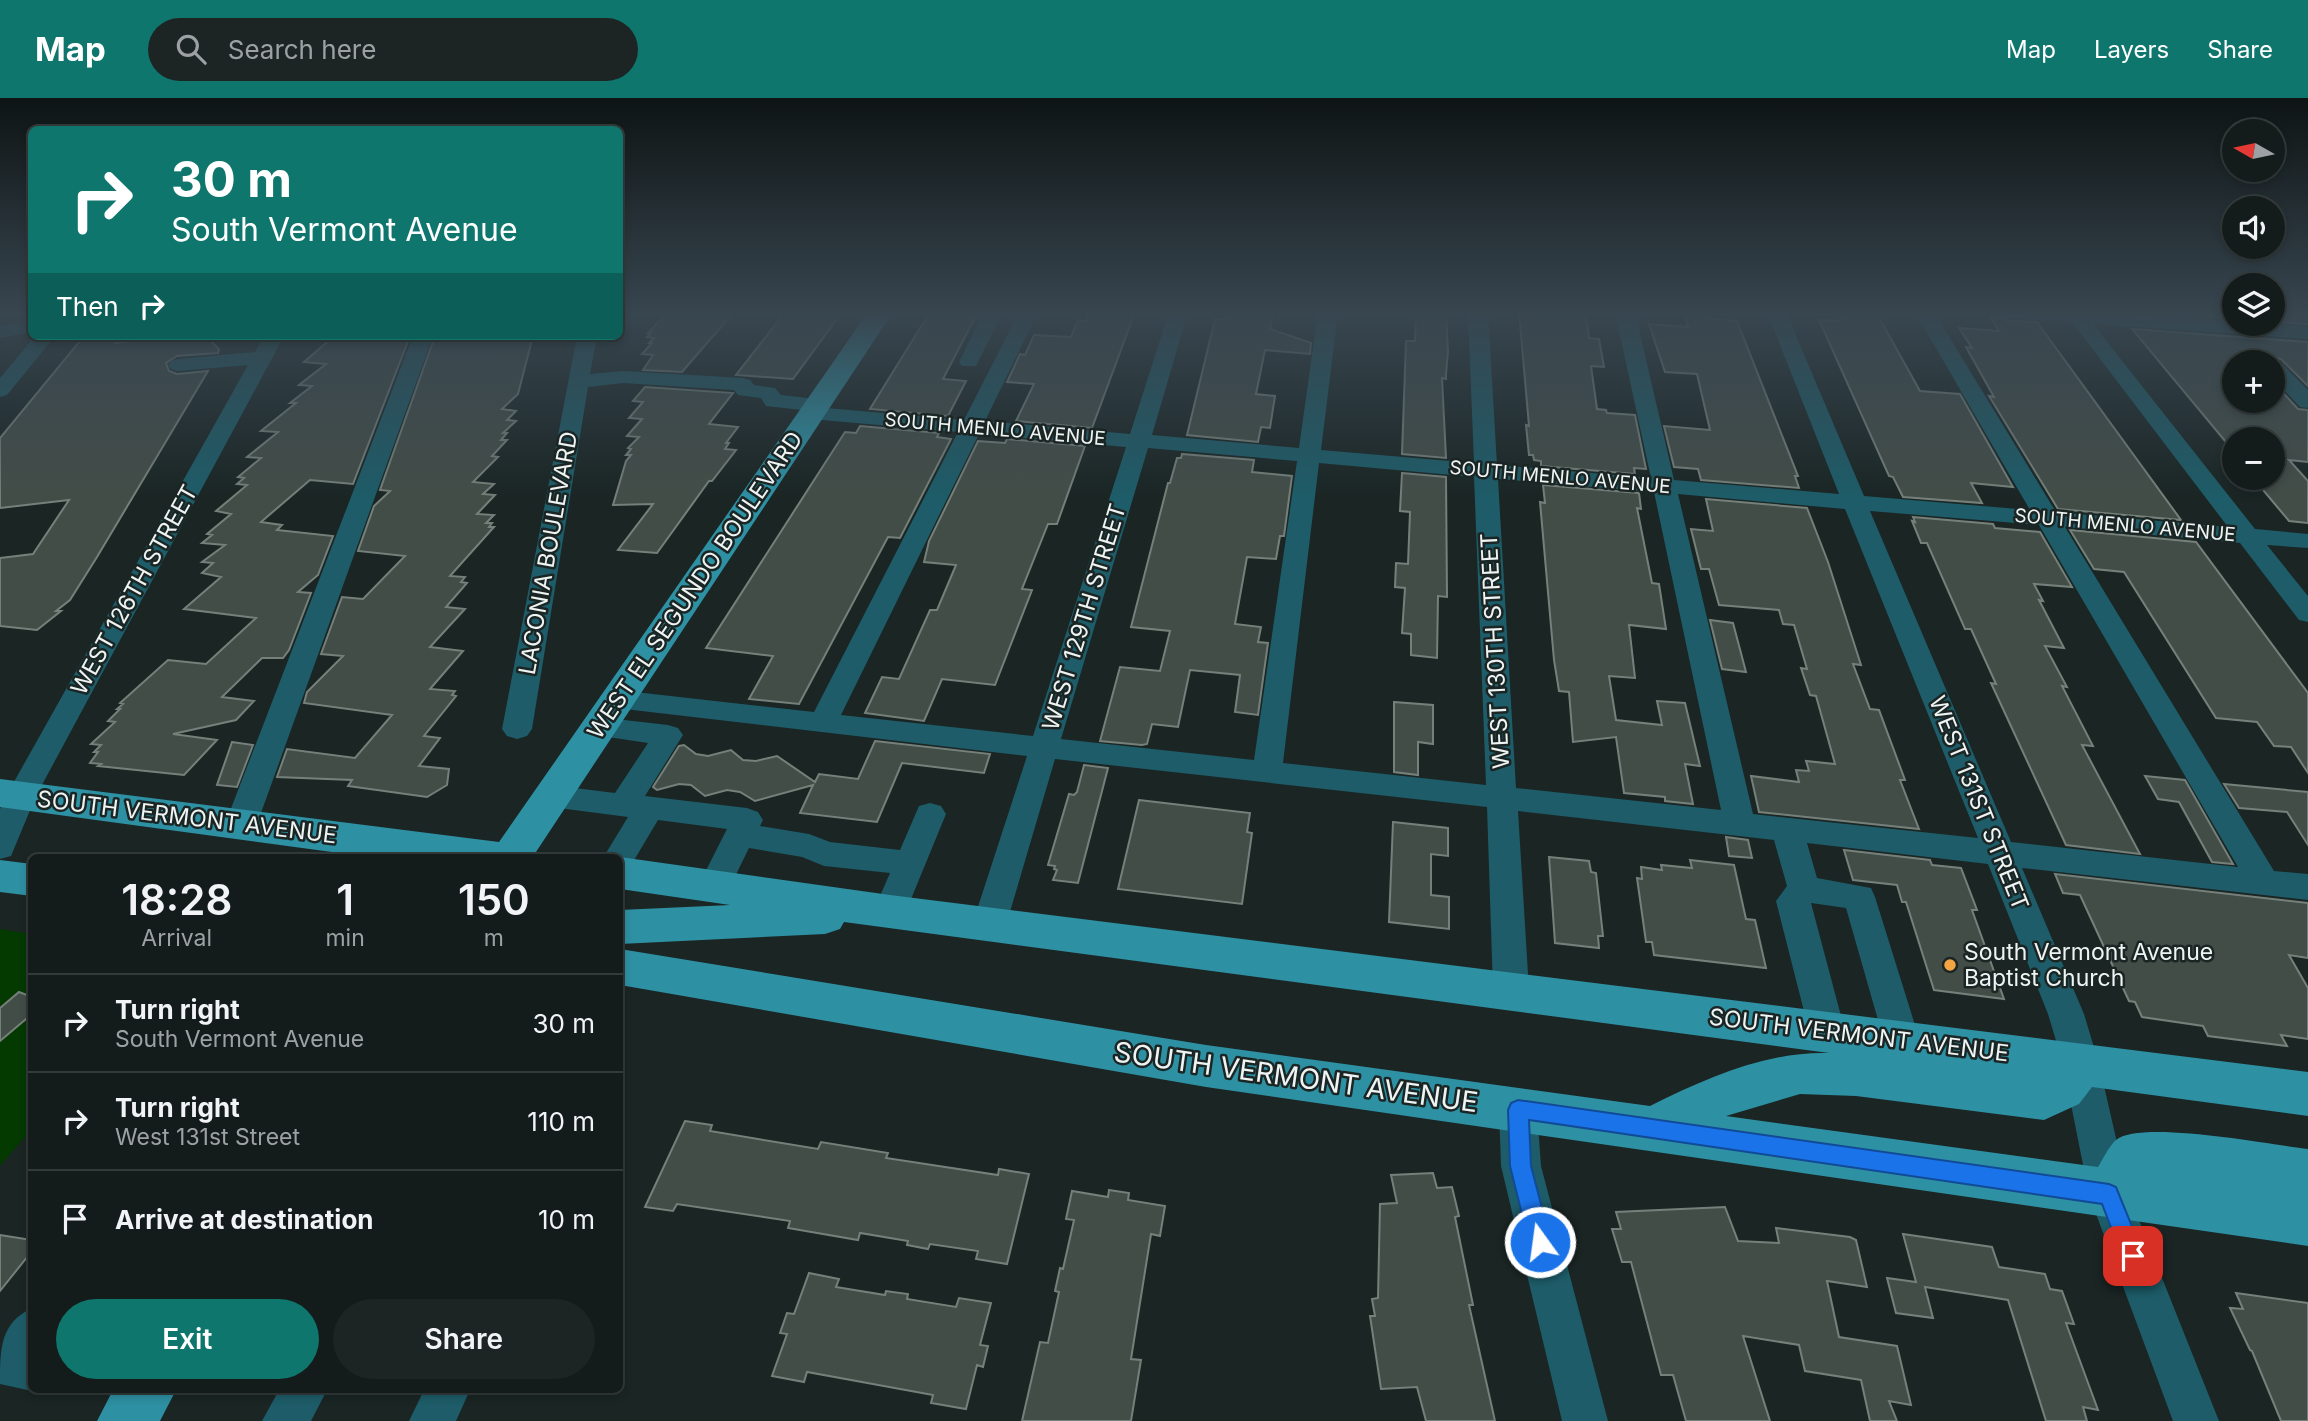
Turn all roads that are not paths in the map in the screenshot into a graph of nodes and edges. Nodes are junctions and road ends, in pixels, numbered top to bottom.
1 (14, 374) edge
2 (252, 374) edge
3 (409, 374) edge
4 (580, 374) edge
5 (838, 374) edge
6 (998, 374) edge
7 (1160, 374) edge
8 (1319, 374) edge
9 (1481, 374) edge
10 (1639, 374) edge
11 (1802, 374) edge
12 (1961, 374) edge
13 (2122, 374) edge
14 (2285, 378) edge
15 (579, 382) junction
16 (0, 391) edge
17 (2308, 402) edge
18 (814, 409) junction
19 (971, 427) junction
20 (1140, 441) junction
21 (1308, 456) junction
22 (1485, 470) junction
23 (1664, 486) junction
24 (1855, 502) junction
25 (2047, 518) junction
26 (2247, 535) junction
27 (2308, 541) edge
28 (2308, 614) edge
29 (608, 713) junction
30 (823, 722) junction
31 (517, 729) dead end
32 (1044, 746) junction
33 (1267, 771) junction
34 (551, 796) junction
35 (1502, 797) junction
36 (7, 800) edge
37 (637, 806) junction
38 (930, 814) dead end
39 (241, 824) junction
40 (1740, 824) junction
41 (1787, 829) junction
42 (740, 835) junction
43 (0, 847) edge
44 (2000, 853) junction
45 (469, 854) edge
46 (513, 854) edge
47 (620, 854) edge
48 (910, 863) junction
49 (623, 873) edge
50 (0, 876) edge
51 (28, 880) edge
52 (2264, 882) junction
53 (714, 886) junction
54 (2308, 887) edge
55 (1804, 889) junction
56 (890, 912) junction
57 (990, 922) junction
58 (623, 927) edge
59 (623, 968) edge
60 (1511, 990) junction
61 (1827, 1031) junction
62 (1902, 1041) junction
63 (2081, 1064) junction
64 (2308, 1094) edge
65 (1518, 1110) junction
66 (1654, 1129) junction
67 (2308, 1173) edge
68 (2109, 1195) junction
69 (2308, 1221) edge
70 (28, 1334) edge
71 (28, 1368) edge
72 (145, 1393) edge
73 (303, 1393) edge
74 (446, 1393) edge
75 (126, 1421) edge
76 (285, 1421) edge
77 (432, 1421) edge
78 (1585, 1421) edge
79 (2196, 1421) edge

1 - 16 street
2 - 36 street, WEST 126TH STREET
3 - 39 street
4 - 15 street, LACONIA BOULEVARD
5 - 18 main road, WEST EL SEGUNDO BOULEVARD
6 - 19 street
7 - 20 street, WEST 129TH STREET
8 - 21 street
9 - 22 street, WEST 130TH STREET
10 - 23 street
11 - 24 street, WEST 131ST STREET
12 - 25 street
13 - 26 street
14 - 17 street
15 - 18 street, SOUTH MENLO AVENUE
15 - 31 street, LACONIA BOULEVARD
18 - 19 street, SOUTH MENLO AVENUE
18 - 29 main road, WEST EL SEGUNDO BOULEVARD
19 - 20 street, SOUTH MENLO AVENUE
19 - 30 street
20 - 21 street, SOUTH MENLO AVENUE
20 - 32 street, WEST 129TH STREET
21 - 22 street, SOUTH MENLO AVENUE
21 - 33 street
22 - 23 street, SOUTH MENLO AVENUE
22 - 35 street, WEST 130TH STREET
23 - 24 street, SOUTH MENLO AVENUE
23 - 40 street
24 - 25 street, SOUTH MENLO AVENUE
24 - 44 street, WEST 131ST STREET
25 - 26 street, SOUTH MENLO AVENUE
25 - 52 street
26 - 27 street, SOUTH MENLO AVENUE
26 - 28 street
29 - 30 street
29 - 34 main road, WEST EL SEGUNDO BOULEVARD
29 - 37 street
30 - 32 street
32 - 33 street
32 - 57 street, WEST 129TH STREET
33 - 35 street
34 - 37 street
34 - 46 main road, WEST EL SEGUNDO BOULEVARD
35 - 40 street
35 - 60 street, WEST 130TH STREET
36 - 39 main road, SOUTH VERMONT AVENUE
36 - 43 street, WEST 126TH STREET
37 - 42 street
37 - 47 street
38 - 48 street
39 - 45 main road, SOUTH VERMONT AVENUE
40 - 41 street
41 - 44 street
41 - 55 street
42 - 48 street
42 - 53 street
44 - 52 street
44 - 63 street, WEST 131ST STREET
48 - 56 street
49 - 53 main road, SOUTH VERMONT AVENUE
50 - 51 main road
52 - 54 street
53 - 56 main road, SOUTH VERMONT AVENUE
55 - 61 street
55 - 62 street
56 - 57 main road, SOUTH VERMONT AVENUE
56 - 58 main road
57 - 60 main road, SOUTH VERMONT AVENUE
59 - 65 main road, SOUTH VERMONT AVENUE
60 - 61 main road, SOUTH VERMONT AVENUE
61 - 62 main road, SOUTH VERMONT AVENUE
62 - 63 main road, SOUTH VERMONT AVENUE
63 - 64 main road, SOUTH VERMONT AVENUE
63 - 66 main road
63 - 68 street, WEST 131ST STREET
65 - 66 main road, SOUTH VERMONT AVENUE
65 - 78 street
66 - 68 main road, SOUTH VERMONT AVENUE
67 - 68 main road
68 - 69 main road, SOUTH VERMONT AVENUE
68 - 79 street, WEST 131ST STREET
70 - 71 street
72 - 75 main road
73 - 76 street
74 - 77 street

